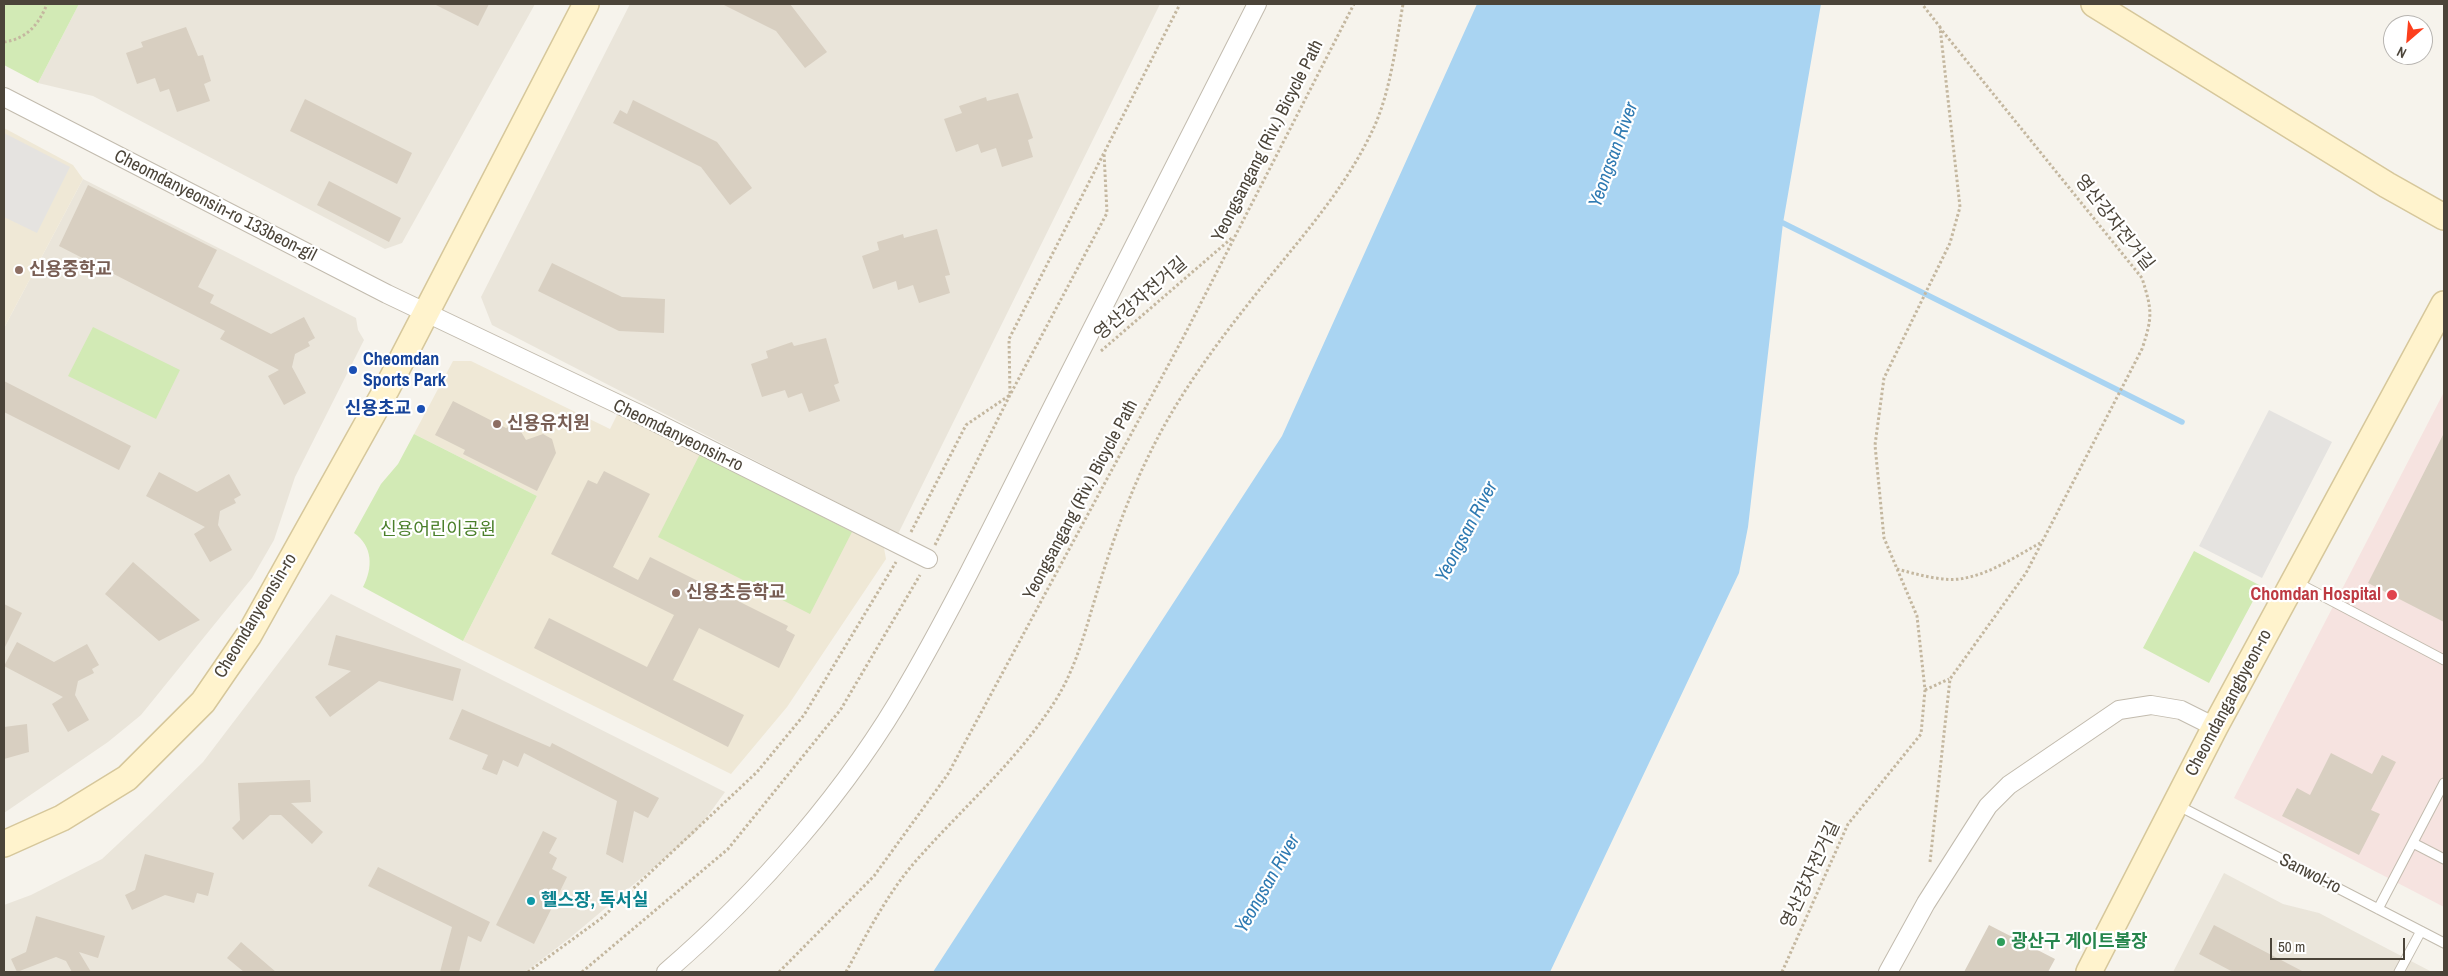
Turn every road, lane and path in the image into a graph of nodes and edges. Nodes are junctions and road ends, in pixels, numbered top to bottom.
1 (47, 4) edge
2 (586, 4) edge
3 (1180, 4) edge
4 (1257, 4) edge
5 (1354, 4) edge
6 (1403, 4) edge
7 (1922, 4) edge
8 (2094, 4) edge
9 (1940, 27) junction
10 (4, 42) edge
11 (4, 96) edge
12 (1104, 153) junction
13 (2444, 217) edge
14 (1235, 235) junction
15 (2444, 304) edge
16 (427, 312) junction
17 (1094, 357) dead end
18 (1010, 395) junction
19 (2042, 542) junction
20 (903, 549) junction
21 (928, 559) junction
22 (1897, 568) junction
23 (2295, 581) junction
24 (2444, 660) edge
25 (1950, 679) junction
26 (1925, 690) junction
27 (2215, 727) junction
28 (2444, 783) edge
29 (2176, 805) junction
30 (2413, 843) junction
31 (4, 844) edge
32 (2444, 859) edge
33 (1930, 864) dead end
34 (2378, 909) junction
35 (2420, 931) junction
36 (2444, 943) edge
37 (528, 972) edge
38 (582, 972) edge
39 (666, 972) edge
40 (779, 972) edge
41 (846, 972) edge
42 (1782, 972) edge
43 (1888, 972) edge
44 (2089, 972) edge
45 (2399, 972) edge

1 - 10 path
2 - 16 street, Cheomdanyeonsin-ro
3 - 12 path
4 - 39 street
5 - 14 path, Yeongsangang (Riv.) Bicycle Path
6 - 41 path
7 - 9 path
8 - 13 street
9 - 19 path, 영산강자전거길
9 - 22 path, 영산강자전거길
11 - 16 street, Cheomdanyeonsin-ro 133beon-gil
12 - 18 path
12 - 18 path
14 - 17 path, 영산강자전거길
14 - 40 path, Yeongsangang (Riv.) Bicycle Path
15 - 23 street, Cheomdangangbyeon-ro
16 - 20 street, Cheomdanyeonsin-ro
16 - 31 street, Cheomdanyeonsin-ro
18 - 20 path
18 - 21 path
19 - 22 path
19 - 25 path, 영산강자전거길
20 - 21 street, Cheomdanyeonsin-ro
20 - 37 path
21 - 38 path
22 - 26 path, 영산강자전거길
23 - 24 lane
23 - 27 street, Cheomdangangbyeon-ro
25 - 26 path
25 - 33 path, 영산강자전거길
26 - 42 path, 영산강자전거길
27 - 29 street, Cheomdangangbyeon-ro
27 - 43 street
28 - 30 lane
29 - 34 lane, Sanwol-ro
29 - 44 street, Cheomdangangbyeon-ro
30 - 32 lane
30 - 34 lane
34 - 35 lane, Sanwol-ro
35 - 36 lane, Sanwol-ro
35 - 45 lane

